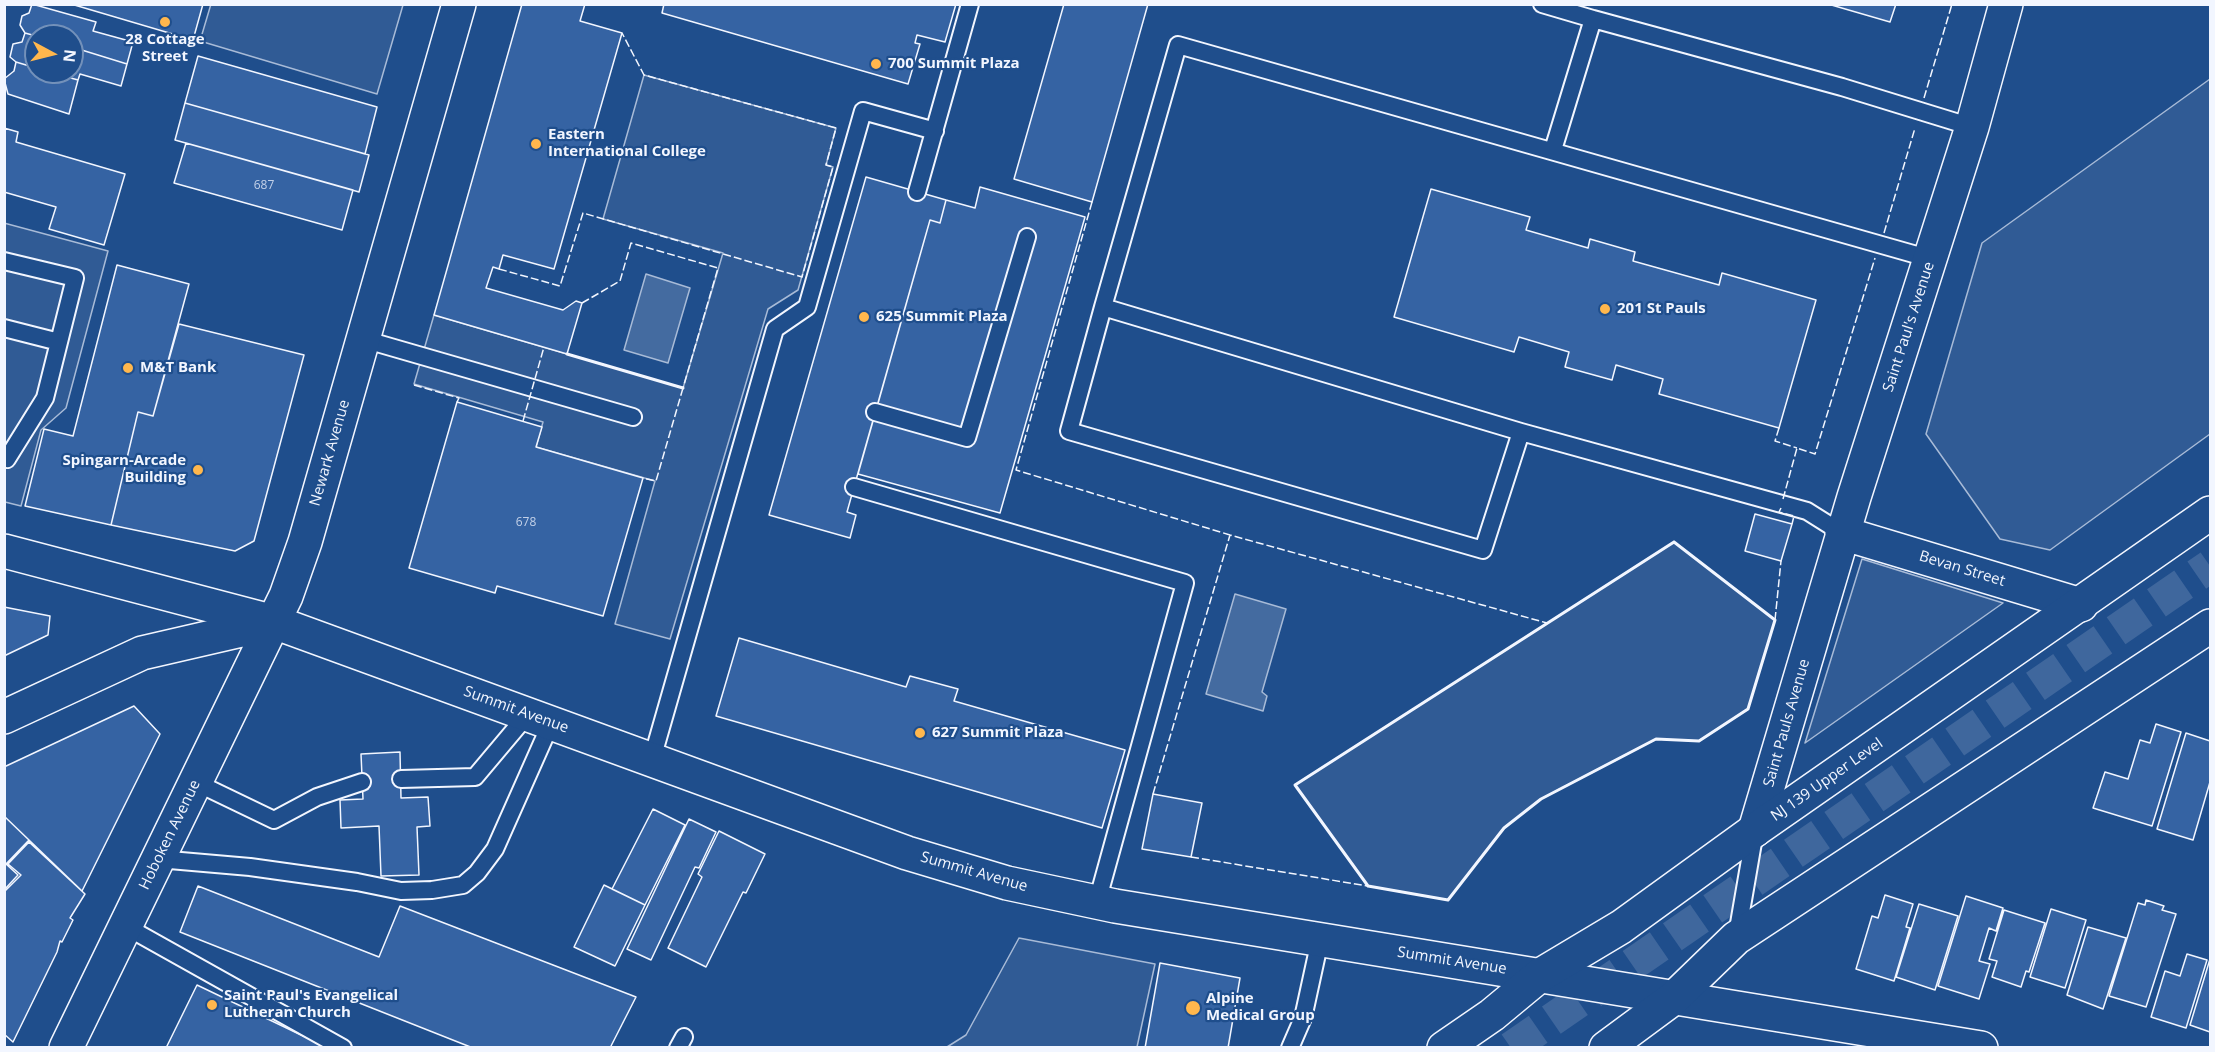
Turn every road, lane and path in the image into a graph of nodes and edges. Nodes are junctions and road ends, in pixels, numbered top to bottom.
1 (459, 4) edge
2 (970, 4) edge
3 (1542, 4) edge
4 (2006, 4) edge
5 (1593, 19) junction
6 (1972, 127) junction
7 (934, 130) junction
8 (1553, 150) junction
9 (917, 192) dead end
10 (1027, 237) dead end
11 (1931, 259) junction
12 (4, 261) edge
13 (1104, 307) junction
14 (4, 328) edge
15 (363, 339) junction
16 (59, 342) junction
17 (875, 412) dead end
18 (633, 417) dead end
19 (1521, 432) junction
20 (4, 458) edge
21 (854, 487) dead end
22 (2211, 513) edge
23 (1842, 533) junction
24 (4, 551) edge
25 (2081, 605) junction
26 (274, 622) junction
27 (2211, 626) edge
28 (1809, 648) joint
29 (4, 717) edge
30 (539, 718) junction
31 (652, 759) junction
32 (401, 779) dead end
33 (195, 782) junction
34 (362, 782) dead end
35 (1755, 830) junction
36 (158, 859) junction
37 (1097, 902) junction
38 (125, 926) junction
39 (1736, 938) junction
40 (1320, 940) junction
41 (1539, 976) junction
42 (1675, 997) junction
43 (66, 1047) edge
44 (343, 1047) edge
45 (1290, 1047) edge
46 (1444, 1047) edge
47 (1606, 1047) edge
48 (1981, 1047) edge

1 - 15 main road, Newark Avenue
2 - 7 lane
3 - 5 lane
4 - 6 main road, Saint Paul's Avenue
5 - 6 lane
5 - 8 lane
6 - 11 main road, Saint Paul's Avenue
7 - 9 lane
7 - 31 lane
8 - 11 lane
8 - 13 lane
10 - 17 lane
11 - 23 main road, Saint Paul's Avenue
12 - 16 lane
13 - 19 lane
13 - 19 lane
14 - 16 lane
15 - 18 lane
15 - 26 main road, Newark Avenue
16 - 20 lane
19 - 23 lane
21 - 37 lane
22 - 25 main road, NJ 139 Upper Level
23 - 25 main road, Bevan Street
23 - 28 main road, Saint Paul's Avenue
24 - 26 main road, Summit Avenue
25 - 35 main road, NJ 139 Upper Level
26 - 29 main road
26 - 30 main road, Summit Avenue
26 - 33 main road, Hoboken Avenue
27 - 39 main road
28 - 35 main road, Saint Pauls Avenue
30 - 31 main road, Summit Avenue
30 - 32 lane
30 - 36 lane
31 - 37 main road, Summit Avenue
33 - 34 lane
33 - 36 main road, Hoboken Avenue
35 - 39 lane, Saint Pauls Avenue
35 - 41 main road, NJ 139 Upper Level
36 - 38 main road, Hoboken Avenue
37 - 40 main road, Summit Avenue
38 - 43 main road, Hoboken Avenue
38 - 44 lane
39 - 42 main road
40 - 41 main road, Summit Avenue
40 - 45 lane
41 - 42 main road, Summit Avenue
41 - 46 main road, NJ 139 Upper Level
42 - 47 main road
42 - 48 main road, Summit Avenue

